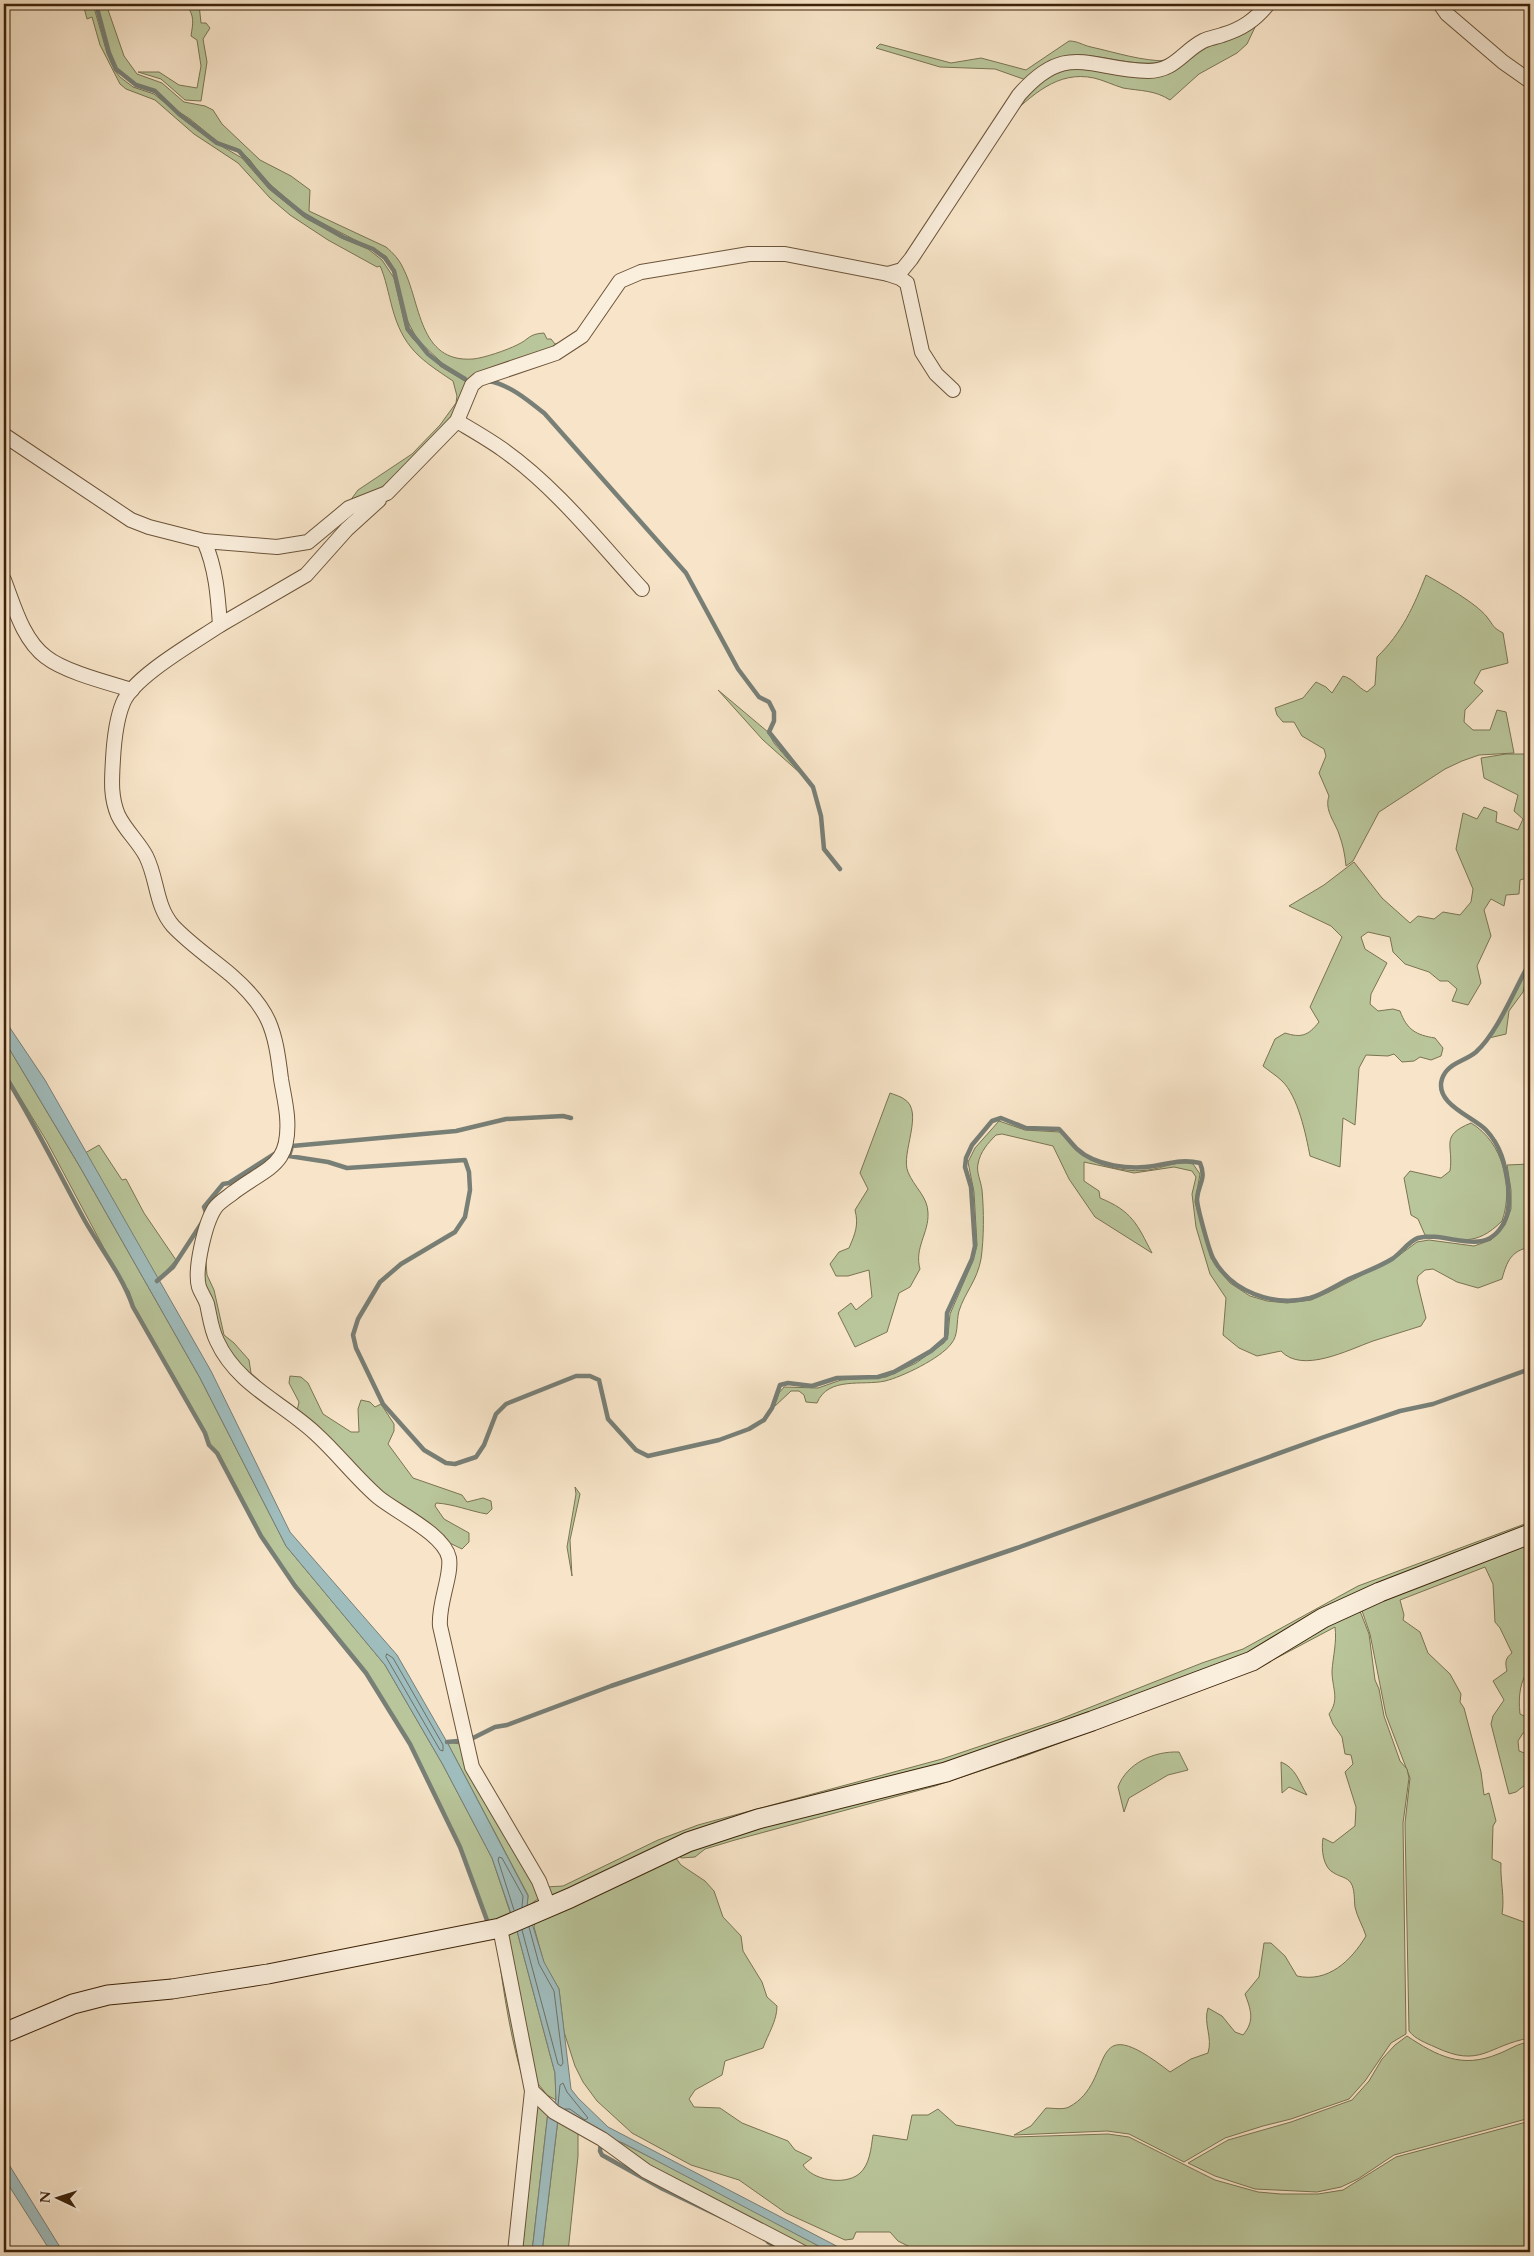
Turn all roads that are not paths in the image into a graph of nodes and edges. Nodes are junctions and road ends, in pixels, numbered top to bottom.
1 (1268, 4) edge
2 (1440, 4) edge
3 (1530, 80) edge
4 (888, 274) junction
5 (953, 390) dead end
6 (457, 421) junction
7 (4, 435) edge
8 (387, 493) junction
9 (204, 541) junction
10 (4, 580) edge
11 (642, 589) dead end
12 (220, 625) junction
13 (132, 690) junction
14 (1530, 1534) edge
15 (549, 1907) junction
16 (502, 1927) junction
17 (4, 2033) edge
18 (532, 2091) junction
19 (515, 2252) edge
20 (802, 2252) edge

1 - 4 street
2 - 3 street
4 - 5 street
4 - 6 street
6 - 8 street
6 - 11 street
7 - 9 street
8 - 9 street
8 - 12 street
9 - 12 street
10 - 13 street
12 - 13 street
13 - 15 street
14 - 15 street
15 - 16 street
16 - 17 street
16 - 18 street
18 - 19 street
18 - 20 street

